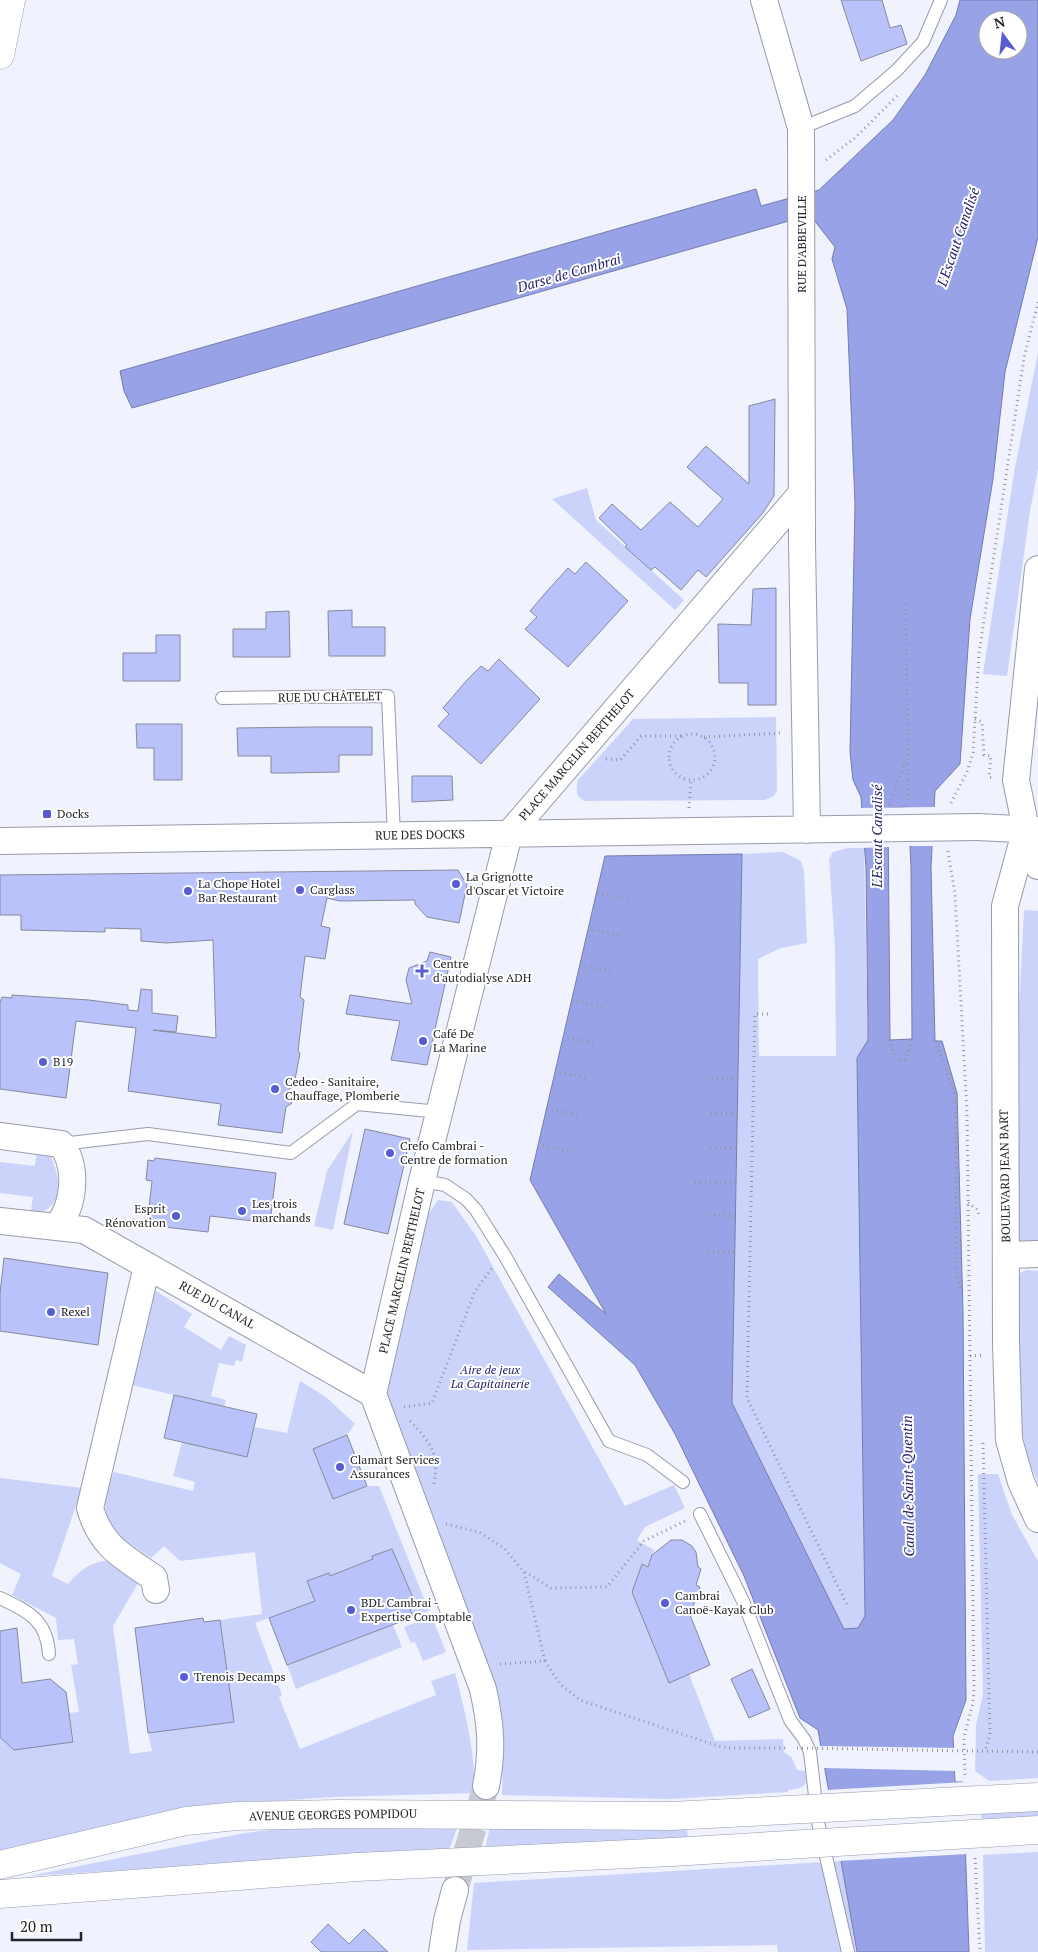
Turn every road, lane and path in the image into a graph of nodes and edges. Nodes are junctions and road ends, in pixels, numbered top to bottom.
1 (11, 0) edge
2 (764, 0) edge
3 (940, 0) edge
4 (0, 55) edge
5 (801, 128) junction
6 (1038, 302) edge
7 (802, 493) junction
8 (1038, 569) edge
9 (906, 604) dead end
10 (222, 698) dead end
11 (975, 719) junction
12 (805, 732) junction
13 (682, 736) junction
14 (704, 737) junction
15 (907, 755) junction
16 (984, 755) dead end
17 (576, 756) junction
18 (908, 807) dead end
19 (948, 807) dead end
20 (888, 808) dead end
21 (807, 830) junction
22 (1032, 830) edge
23 (509, 834) junction
24 (394, 836) junction
25 (0, 841) edge
26 (948, 845) dead end
27 (1038, 866) edge
28 (597, 893) dead end
29 (631, 899) dead end
30 (588, 928) dead end
31 (622, 936) dead end
32 (580, 965) dead end
33 (610, 971) dead end
34 (572, 1000) dead end
35 (602, 1007) dead end
36 (768, 1014) dead end
37 (563, 1036) dead end
38 (912, 1039) dead end
39 (889, 1040) dead end
40 (935, 1041) dead end
41 (593, 1043) dead end
42 (555, 1071) dead end
43 (586, 1078) dead end
44 (712, 1078) dead end
45 (738, 1079) dead end
46 (547, 1108) dead end
47 (440, 1112) junction
48 (712, 1113) dead end
49 (737, 1114) dead end
50 (577, 1115) dead end
51 (0, 1136) edge
52 (61, 1144) junction
53 (538, 1144) dead end
54 (710, 1148) dead end
55 (736, 1148) dead end
56 (568, 1151) dead end
57 (422, 1181) junction
58 (695, 1182) dead end
59 (736, 1183) dead end
60 (968, 1203) junction
61 (709, 1216) dead end
62 (735, 1216) dead end
63 (0, 1221) edge
64 (57, 1226) junction
65 (980, 1227) dead end
66 (708, 1251) dead end
67 (735, 1252) dead end
68 (1038, 1254) edge
69 (1006, 1255) junction
70 (505, 1256) junction
71 (147, 1266) junction
72 (962, 1292) dead end
73 (982, 1345) dead end
74 (982, 1355) junction
75 (970, 1356) junction
76 (982, 1364) dead end
77 (383, 1405) junction
78 (983, 1439) dead end
79 (683, 1482) dead end
80 (433, 1486) dead end
81 (700, 1514) joint
82 (1038, 1520) edge
83 (442, 1524) dead end
84 (524, 1572) junction
85 (156, 1590) dead end
86 (0, 1598) edge
87 (847, 1605) dead end
88 (49, 1654) dead end
89 (545, 1661) junction
90 (475, 1665) junction
91 (985, 1751) junction
92 (1038, 1752) edge
93 (966, 1782) dead end
94 (486, 1786) tunnel mouth
95 (1038, 1797) edge
96 (1038, 1830) edge
97 (975, 1856) dead end
98 (0, 1865) edge
99 (456, 1890) tunnel mouth
100 (0, 1894) edge
101 (442, 1952) edge
102 (848, 1952) edge
103 (980, 1952) edge

1 - 4 main road
2 - 5 street, RUE D'ABBEVILLE
3 - 5 lane
5 - 7 street, RUE D'ABBEVILLE
6 - 11 path
7 - 12 street
7 - 17 street, PLACE MARCELIN BERTHELOT
8 - 22 street, BOULEVARD JEAN BART
9 - 15 path
10 - 24 lane, RUE DU CHÂTELET
11 - 16 path
11 - 19 path
12 - 14 path
12 - 21 street
13 - 14 path
13 - 14 path
13 - 17 path
15 - 18 path
15 - 20 path
17 - 23 street, PLACE MARCELIN BERTHELOT
21 - 22 street, RUE DES DOCKS, bridge
21 - 23 street, RUE DES DOCKS
22 - 27 street, BOULEVARD JEAN BART
22 - 69 street, BOULEVARD JEAN BART
23 - 24 street, RUE DES DOCKS
23 - 47 street, PLACE MARCELIN BERTHELOT
24 - 25 street, RUE DES DOCKS
26 - 60 path
28 - 29 path
30 - 31 path
32 - 33 path
34 - 35 path
36 - 87 path
37 - 41 path
38 - 39 path
40 - 72 path
42 - 43 path
44 - 45 path
46 - 50 path
47 - 52 lane
47 - 57 street, PLACE MARCELIN BERTHELOT
48 - 49 path
51 - 52 street
52 - 64 street
53 - 56 path
54 - 55 path
57 - 70 lane
57 - 77 street, PLACE MARCELIN BERTHELOT
58 - 59 path
60 - 65 path
60 - 75 path
61 - 62 path
63 - 64 street, RUE DU CANAL
64 - 71 street, RUE DU CANAL
66 - 67 path
68 - 69 street
69 - 82 street, BOULEVARD JEAN BART
70 - 77 path
70 - 79 lane
71 - 77 street, RUE DU CANAL
71 - 85 street
73 - 74 path
74 - 75 path
74 - 76 path
75 - 93 path
77 - 80 path
77 - 90 street
78 - 91 path
81 - 84 path
81 - 102 lane
83 - 84 path
84 - 89 path
86 - 88 lane
89 - 90 path
89 - 91 path, bridge
90 - 94 street
91 - 92 path
95 - 98 main road, AVENUE GEORGES POMPIDOU, bridge
96 - 100 main road, bridge
97 - 103 path
99 - 101 street

